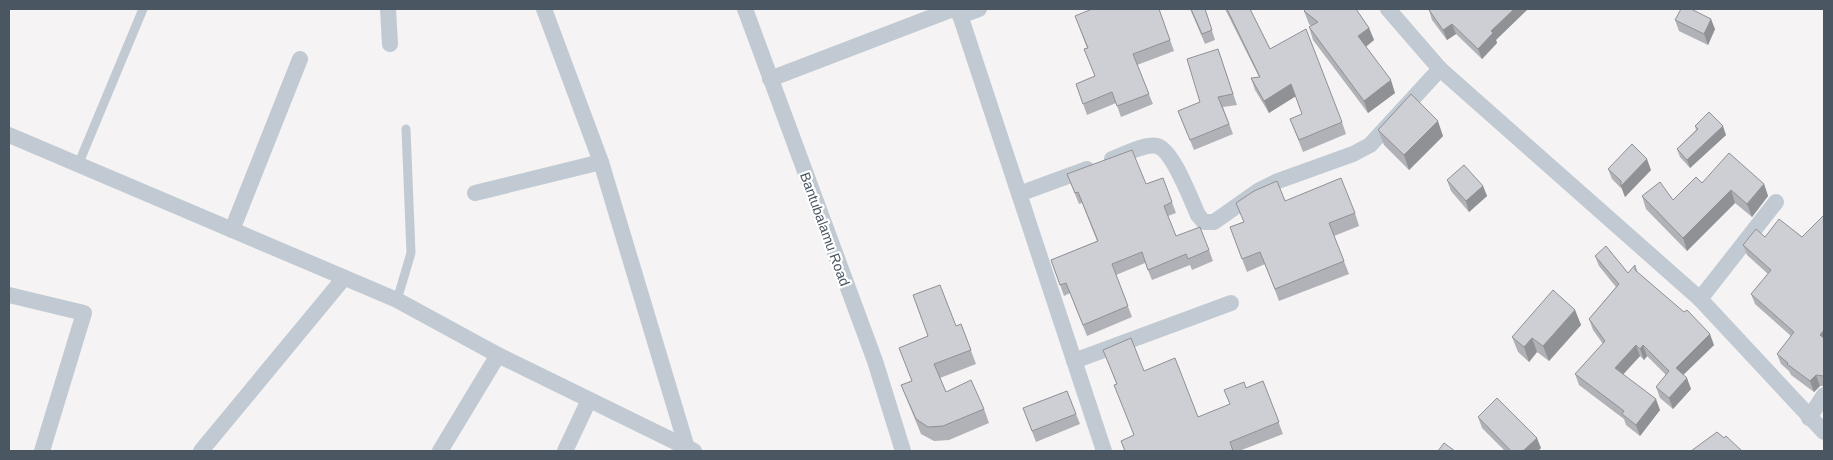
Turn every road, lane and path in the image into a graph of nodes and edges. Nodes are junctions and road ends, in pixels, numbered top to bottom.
1 (143, 9) edge
2 (388, 9) edge
3 (544, 9) edge
4 (744, 9) edge
5 (979, 9) edge
6 (1388, 9) edge
7 (957, 11) edge
8 (390, 44) dead end
9 (300, 59) dead end
10 (1440, 69) junction
11 (770, 79) junction
12 (406, 129) dead end
13 (10, 140) edge
14 (601, 162) junction
15 (78, 165) junction
16 (475, 193) dead end
17 (1019, 194) junction
18 (1776, 202) dead end
19 (232, 230) junction
20 (344, 278) junction
21 (9, 295) edge
22 (1700, 299) junction
23 (397, 300) junction
24 (1231, 303) dead end
25 (498, 355) junction
26 (1074, 361) junction
27 (1824, 395) edge
28 (589, 400) junction
29 (1809, 418) junction
30 (1824, 432) edge
31 (690, 450) edge
32 (42, 451) edge
33 (200, 451) edge
34 (440, 451) edge
35 (565, 451) edge
36 (902, 451) edge
37 (1104, 451) edge

1 - 15 lane
2 - 8 street
3 - 14 street
4 - 11 street, Bantubalamu Road
5 - 7 street
6 - 10 street
7 - 11 street
7 - 17 street
9 - 19 street
10 - 17 street
10 - 22 street
11 - 36 street, Bantubalamu Road
12 - 23 lane
13 - 15 street
14 - 16 street
14 - 31 street
15 - 19 street
17 - 26 street
18 - 22 street
19 - 20 street
20 - 23 street
20 - 33 street
21 - 32 street
22 - 29 street
23 - 25 street
24 - 26 street
25 - 28 street
25 - 34 street
26 - 37 street
27 - 29 street
28 - 31 street
28 - 35 street
29 - 30 street

